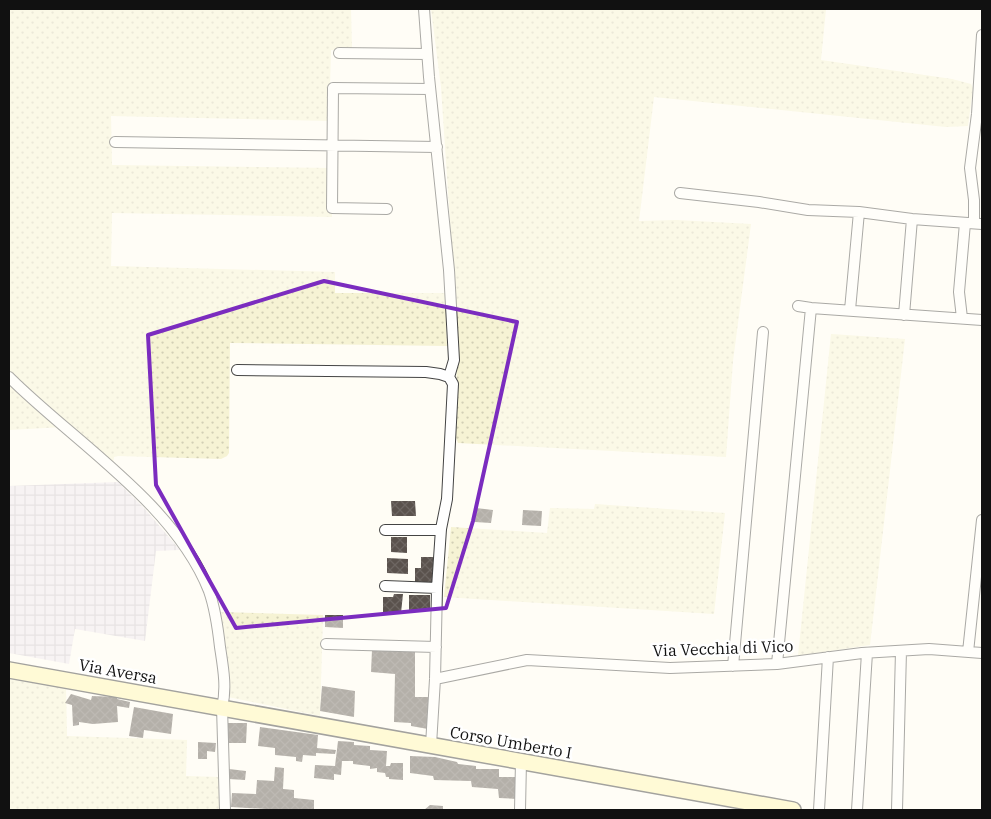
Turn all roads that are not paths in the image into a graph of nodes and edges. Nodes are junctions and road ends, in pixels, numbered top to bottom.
1 (424, 9) edge
2 (982, 35) edge
3 (339, 53) dead end
4 (427, 54) junction
5 (430, 89) junction
6 (115, 142) dead end
7 (332, 145) junction
8 (437, 147) junction
9 (680, 193) dead end
10 (387, 209) dead end
11 (859, 212) junction
12 (912, 219) junction
13 (973, 223) edge
14 (798, 306) dead end
15 (811, 308) junction
16 (850, 310) junction
17 (904, 315) junction
18 (962, 318) junction
19 (982, 320) edge
20 (763, 332) dead end
21 (237, 370) dead end
22 (9, 376) edge
23 (449, 377) junction
24 (982, 520) edge
25 (385, 530) dead end
26 (441, 530) junction
27 (386, 586) dead end
28 (437, 588) junction
29 (326, 644) dead end
30 (436, 647) junction
31 (902, 650) junction
32 (968, 652) junction
33 (867, 653) junction
34 (982, 653) edge
35 (828, 657) junction
36 (777, 664) junction
37 (732, 666) junction
38 (9, 670) edge
39 (435, 678) junction
40 (222, 707) junction
41 (431, 745) junction
42 (521, 761) junction
43 (225, 810) edge
44 (520, 810) edge
45 (793, 810) edge
46 (819, 810) edge
47 (857, 810) edge
48 (897, 810) edge

1 - 4 street
2 - 13 street
3 - 4 street
4 - 5 street
5 - 7 street
5 - 8 street
6 - 7 street
7 - 8 street
7 - 10 street
8 - 23 street
9 - 11 street
11 - 12 street
11 - 16 street
12 - 13 street
12 - 17 street
13 - 18 street
14 - 15 street
15 - 16 street
15 - 36 street
16 - 17 street
17 - 18 street
18 - 19 street
20 - 37 street
21 - 23 street
22 - 40 street
23 - 26 street
24 - 32 street
25 - 26 street
26 - 28 street
27 - 28 street
28 - 30 street
29 - 30 street
30 - 39 street
31 - 32 street, Via Vecchia di Vico
31 - 33 street, Via Vecchia di Vico
31 - 48 street
32 - 34 street, Via Vecchia di Vico
33 - 35 street, Via Vecchia di Vico
33 - 47 street
35 - 36 street, Via Vecchia di Vico
35 - 46 street
36 - 37 street, Via Vecchia di Vico
37 - 39 street, Via Vecchia di Vico
38 - 40 main road, Via Aversa
39 - 41 street
40 - 41 main road, Corso Umberto I
40 - 43 street
41 - 42 main road, Corso Umberto I
42 - 44 street
42 - 45 main road, Corso Umberto I

